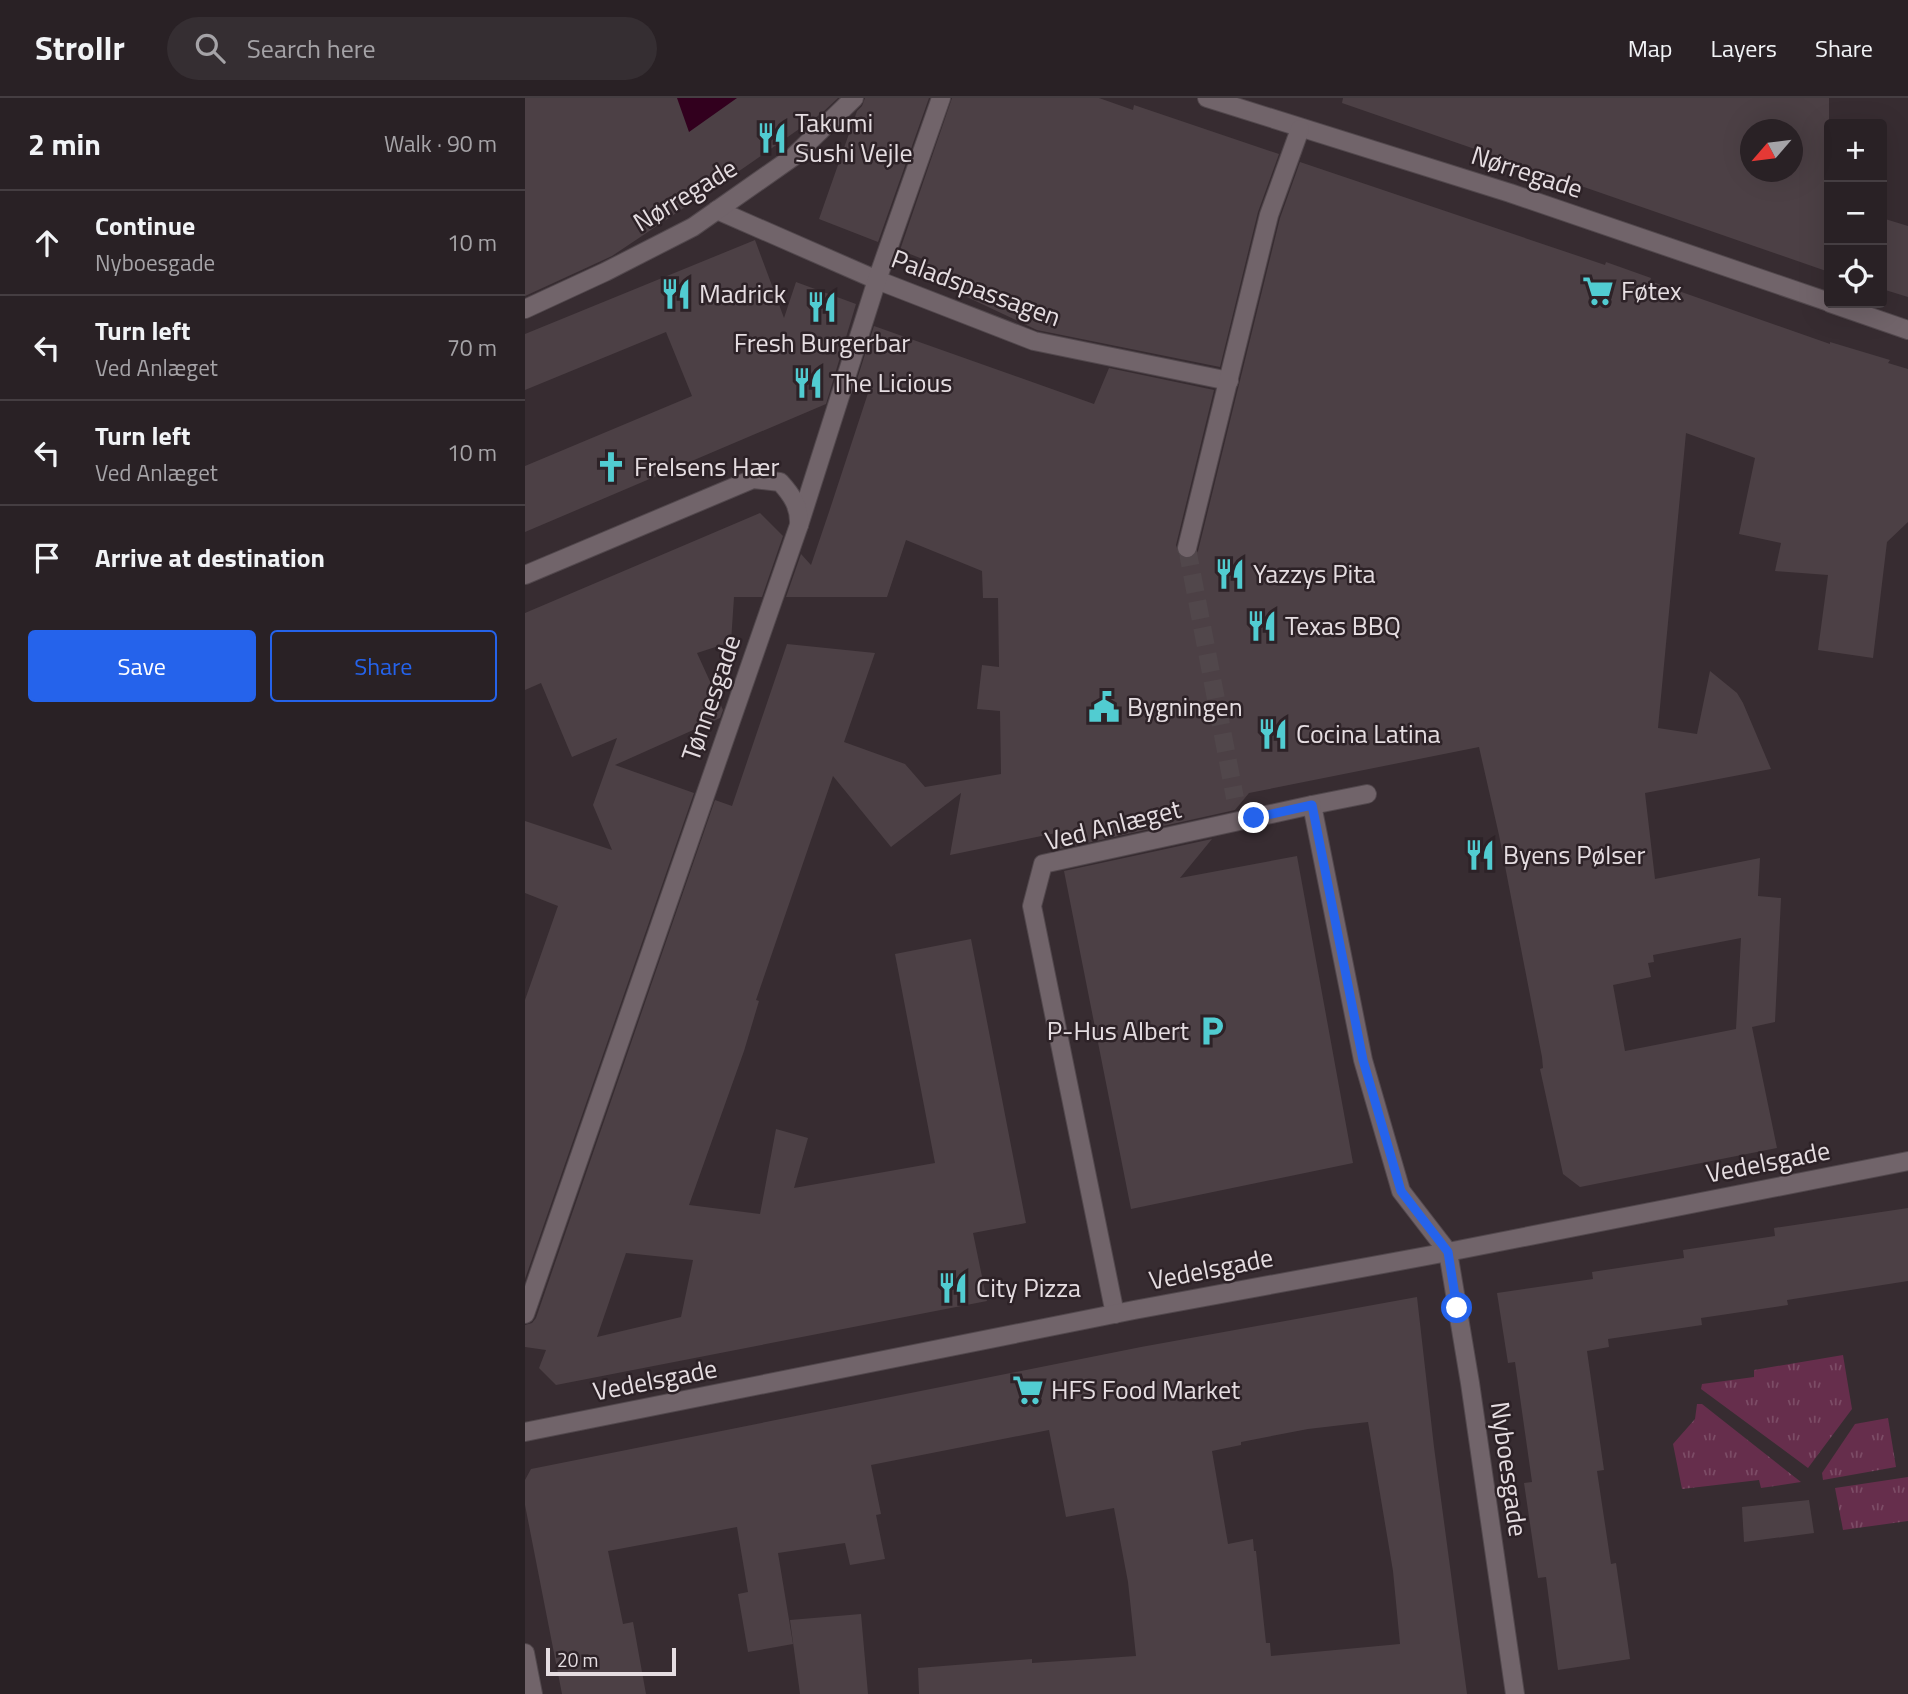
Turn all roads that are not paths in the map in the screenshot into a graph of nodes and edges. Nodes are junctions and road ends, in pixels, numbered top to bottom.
1 (854, 98) edge
2 (941, 98) edge
3 (1206, 98) edge
4 (1300, 129) junction
5 (717, 210) junction
6 (877, 280) junction
7 (1824, 301) edge
8 (1844, 308) edge
9 (525, 309) edge
10 (1908, 330) edge
11 (1229, 381) junction
12 (800, 525) junction
13 (1187, 548) tunnel mouth
14 (525, 576) edge
15 (1367, 794) dead end
16 (1312, 805) junction
17 (1908, 1161) edge
18 (1448, 1252) junction
19 (525, 1314) edge
20 (1115, 1314) junction
21 (525, 1432) edge
22 (525, 1653) edge
23 (533, 1694) edge
24 (1515, 1694) edge

1 - 5 street, Nørregade
2 - 6 street, Tønnesgade
3 - 4 street, Nørregade
4 - 7 street, Nørregade
4 - 11 street
5 - 6 street, Paladspassagen
5 - 9 street, Nørregade
6 - 11 street, Paladspassagen
6 - 12 street, Tønnesgade
8 - 10 street, Nørregade
11 - 13 street
12 - 14 street
12 - 19 street, Tønnesgade
15 - 16 street, Ved Anlæget
16 - 18 street
16 - 20 street, Ved Anlæget
17 - 18 street, Vedelsgade
18 - 20 street, Vedelsgade
18 - 24 street, Nyboesgade
20 - 21 street, Vedelsgade
22 - 23 street

